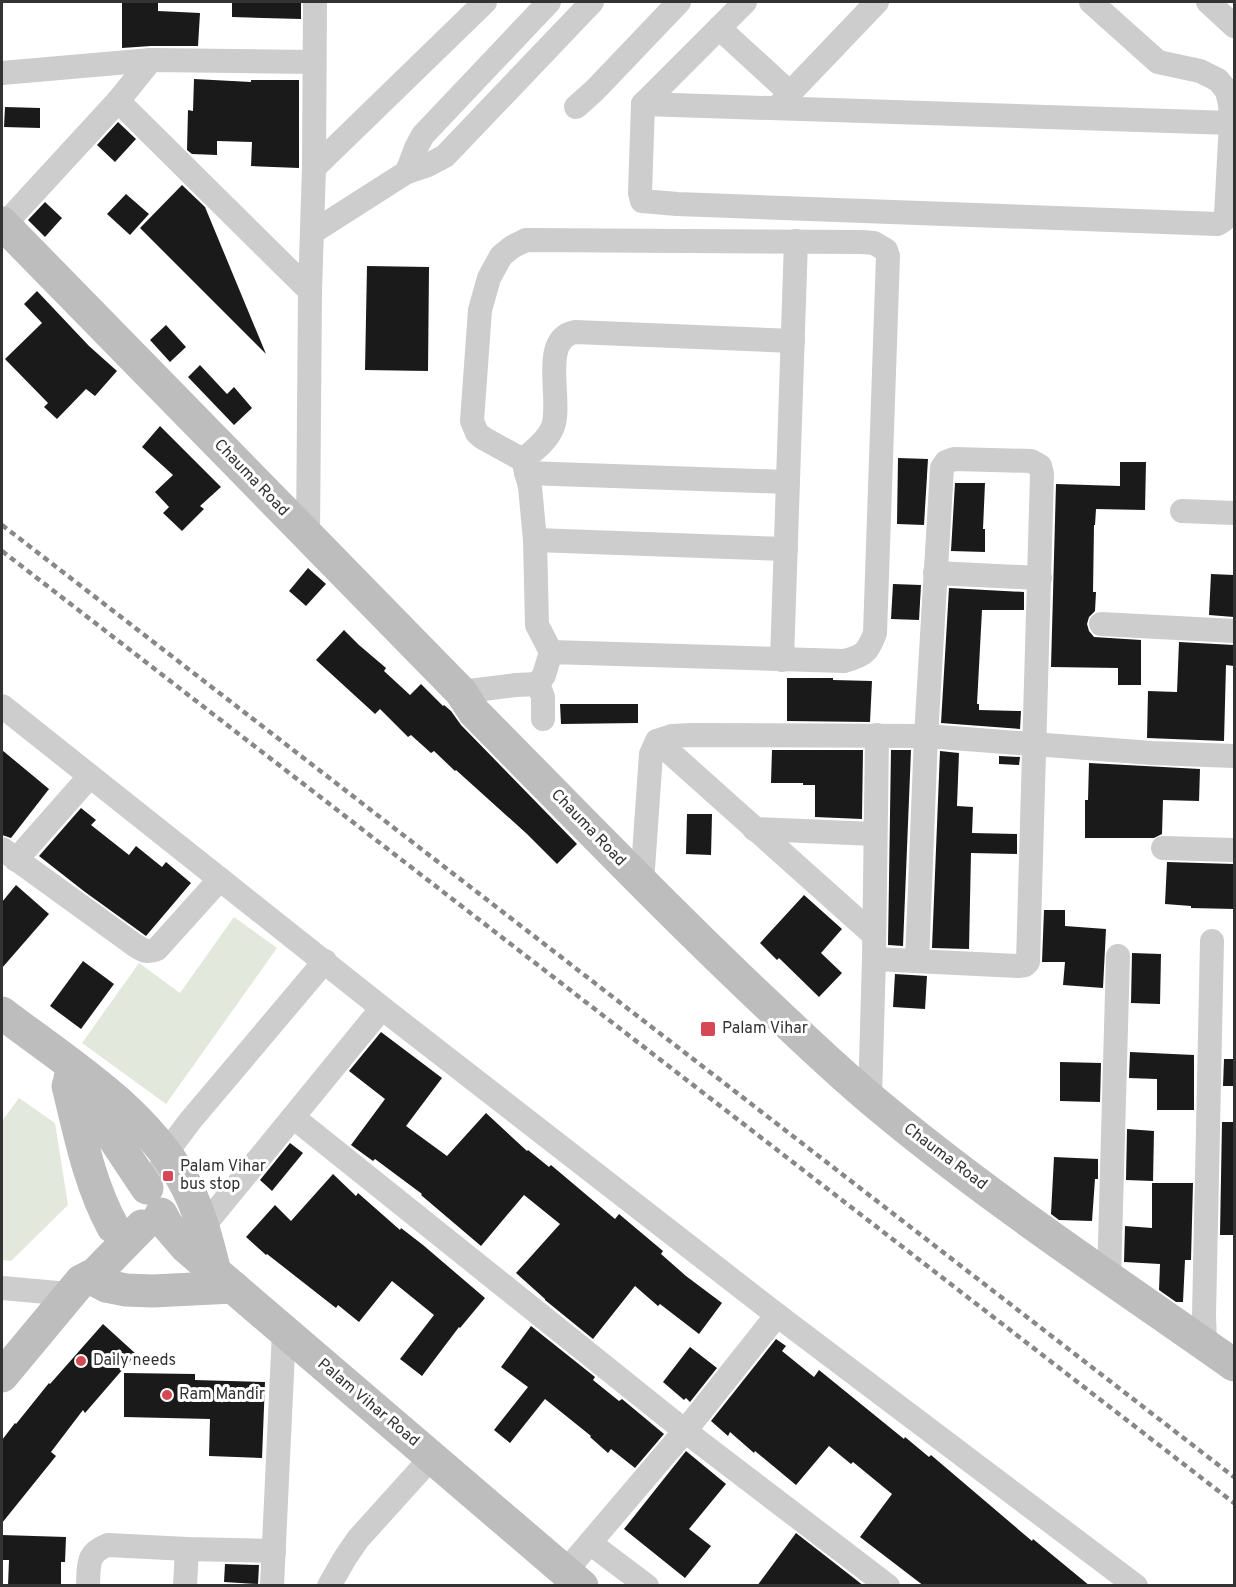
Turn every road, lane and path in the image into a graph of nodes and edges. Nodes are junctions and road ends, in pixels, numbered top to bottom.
1 (315, 2) edge
2 (485, 2) edge
3 (549, 2) edge
4 (592, 2) edge
5 (679, 2) edge
6 (745, 2) edge
7 (877, 2) edge
8 (1091, 2) edge
9 (1208, 2) edge
10 (1234, 26) edge
11 (719, 28) junction
12 (151, 60) junction
13 (314, 62) junction
14 (2, 73) edge
15 (118, 101) junction
16 (783, 101) junction
17 (643, 104) junction
18 (576, 107) dead end
19 (1230, 123) junction
20 (314, 168) junction
21 (407, 172) junction
22 (2, 225) edge
23 (313, 232) junction
24 (796, 241) junction
25 (310, 291) junction
26 (793, 341) junction
27 (524, 466) junction
28 (788, 482) junction
29 (1182, 511) dead end
30 (1234, 513) edge
31 (308, 536) junction
32 (535, 540) junction
33 (786, 549) junction
34 (935, 573) junction
35 (1040, 578) junction
36 (1101, 624) dead end
37 (1234, 631) edge
38 (551, 652) junction
39 (782, 660) junction
40 (538, 684) junction
41 (461, 692) junction
42 (2, 706) edge
43 (543, 719) dead end
44 (877, 735) junction
45 (926, 736) junction
46 (657, 741) junction
47 (1034, 744) junction
48 (1234, 756) edge
49 (90, 776) junction
50 (754, 829) junction
51 (874, 834) junction
52 (1162, 848) dead end
53 (1234, 850) edge
54 (9, 854) edge
55 (220, 879) junction
56 (642, 883) junction
57 (874, 935) junction
58 (1212, 941) dead end
59 (1118, 956) dead end
60 (874, 959) junction
61 (325, 961) junction
62 (917, 961) junction
63 (382, 1008) junction
64 (2, 1013) edge
65 (58, 1061) junction
66 (870, 1098) junction
67 (293, 1117) junction
68 (166, 1153) junction
69 (140, 1210) junction
70 (195, 1237) junction
71 (1109, 1278) junction
72 (224, 1280) junction
73 (80, 1284) junction
74 (2, 1288) edge
75 (777, 1315) junction
76 (284, 1331) junction
77 (1205, 1344) junction
78 (1234, 1365) edge
79 (2, 1376) edge
80 (685, 1431) junction
81 (432, 1457) junction
82 (590, 1543) junction
83 (187, 1549) junction
84 (274, 1551) junction
85 (574, 1579) edge
86 (88, 1586) edge
87 (185, 1586) edge
88 (272, 1586) edge
89 (329, 1586) edge
90 (647, 1586) edge
91 (888, 1586) edge
92 (1136, 1586) edge

1 - 13 street
2 - 20 street
3 - 21 street
4 - 21 street
5 - 18 street
6 - 11 street
7 - 16 street
8 - 19 street
9 - 10 street
11 - 16 street
11 - 17 street
12 - 13 street
12 - 14 street
12 - 15 street
13 - 20 street
15 - 22 street
15 - 25 street
16 - 17 street
16 - 19 street
17 - 19 street
20 - 23 street
21 - 23 street
22 - 31 street, Chauma Road
23 - 25 street
24 - 26 street
24 - 27 street
24 - 39 street
25 - 31 street
26 - 27 street
26 - 28 street
27 - 28 street
27 - 32 street
28 - 33 street
29 - 30 street
31 - 41 street, Chauma Road
32 - 33 street
32 - 38 street
33 - 39 street
34 - 35 street
34 - 35 street
34 - 45 street
35 - 47 street
36 - 37 street
38 - 39 street
38 - 40 street
40 - 41 street
40 - 43 street
41 - 56 street, Chauma Road
42 - 49 street
44 - 45 street
44 - 46 street
44 - 51 street
45 - 47 street
45 - 62 street
46 - 50 street
46 - 56 street
47 - 48 street
47 - 62 street
49 - 54 street
49 - 55 street
50 - 51 street
50 - 57 street
51 - 57 street
52 - 53 street
54 - 55 street
55 - 61 street
56 - 66 street, Chauma Road
57 - 60 street
58 - 77 street
59 - 71 street
60 - 62 street
60 - 66 street
61 - 63 street
61 - 68 street
63 - 67 street
63 - 75 street
64 - 65 street
65 - 68 street
65 - 69 street
65 - 69 street
66 - 71 street, Chauma Road
67 - 70 street
67 - 80 street
68 - 69 street
68 - 70 street
69 - 70 street, Palam Vihar Road
69 - 73 street
70 - 72 street, Palam Vihar Road
71 - 77 street, Chauma Road
72 - 73 street
72 - 76 street, Palam Vihar Road
73 - 74 street
73 - 79 street
75 - 80 street
75 - 92 street
76 - 81 street, Palam Vihar Road
76 - 84 street
77 - 78 street, Chauma Road
80 - 82 street
80 - 91 street
81 - 85 street, Palam Vihar Road
81 - 89 street
82 - 85 street
82 - 90 street
83 - 84 street
83 - 86 street
83 - 87 street
84 - 88 street

